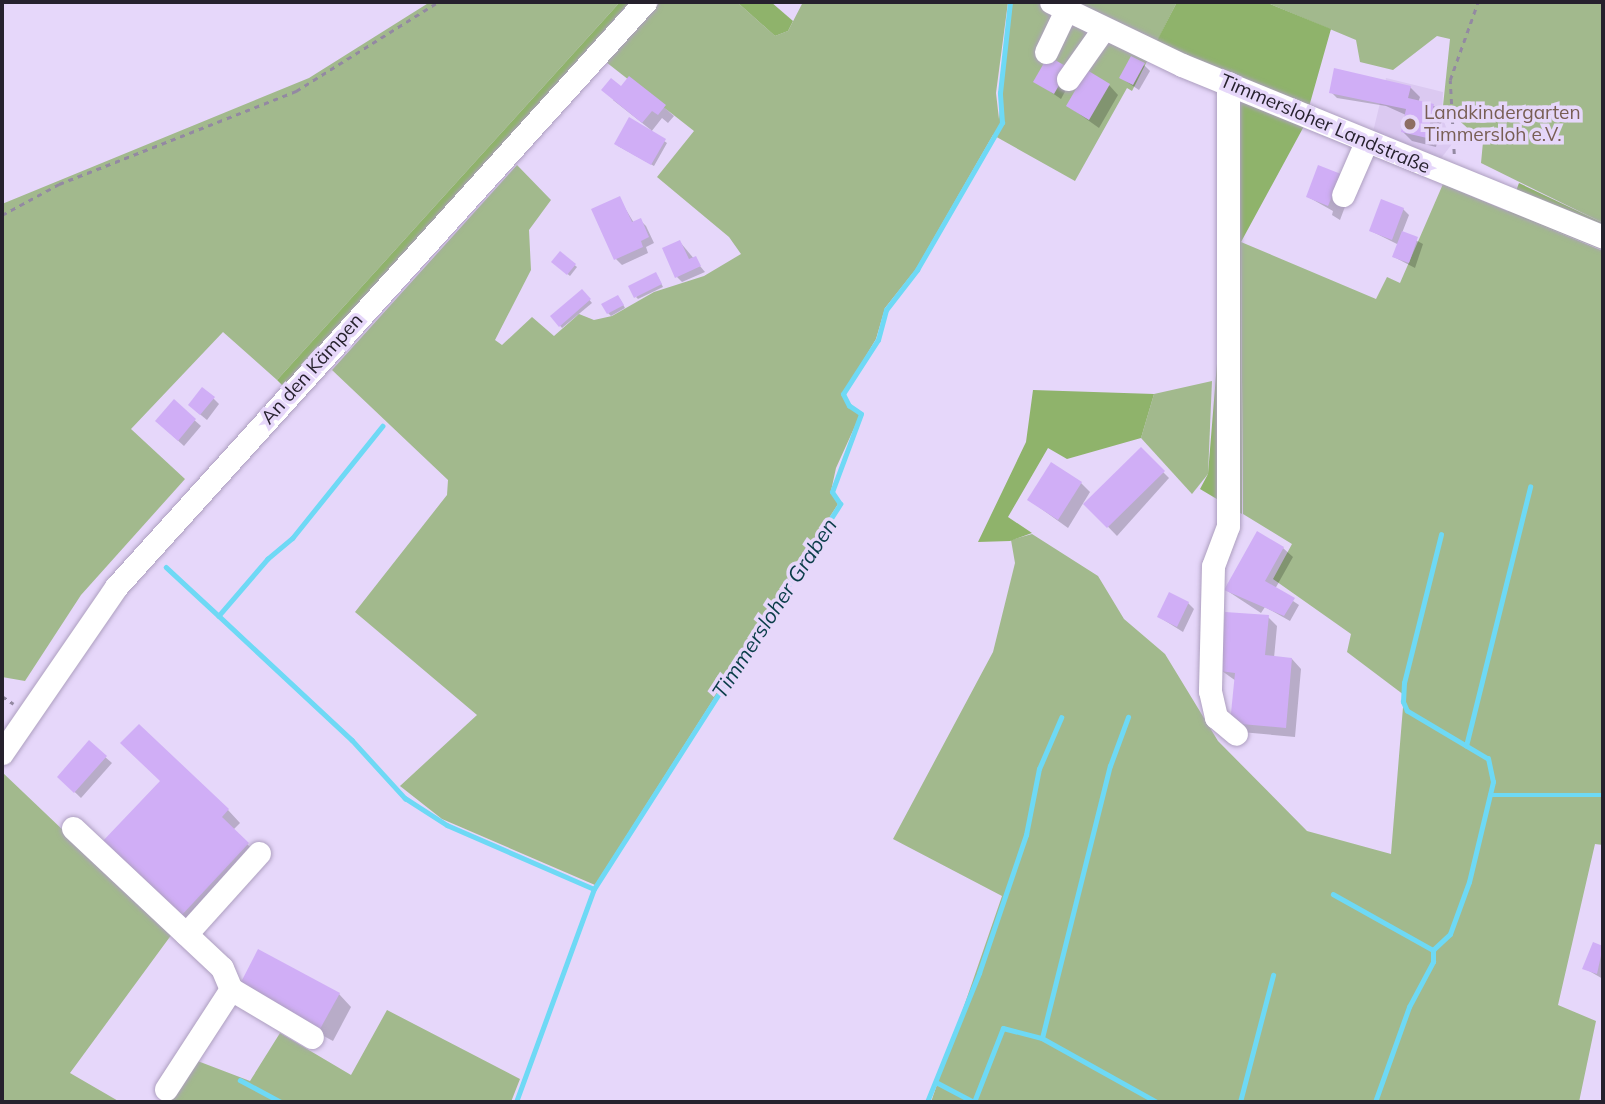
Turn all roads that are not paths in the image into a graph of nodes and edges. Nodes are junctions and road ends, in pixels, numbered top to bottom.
1 (645, 2) edge
2 (1058, 6) edge
3 (1104, 28) junction
4 (1045, 52) dead end
5 (1068, 79) dead end
6 (1228, 83) junction
7 (1366, 142) junction
8 (1343, 195) dead end
9 (1603, 237) edge
10 (1236, 734) dead end
11 (2, 753) edge
12 (73, 828) dead end
13 (259, 853) dead end
14 (186, 934) junction
15 (232, 989) junction
16 (312, 1037) dead end
17 (166, 1089) dead end

1 - 11 street, An den Kämpen
2 - 3 street, Timmersloher Landstraße
2 - 4 street
3 - 5 street
3 - 6 street, Timmersloher Landstraße
6 - 7 street, Timmersloher Landstraße
6 - 10 street
7 - 8 street
7 - 9 street, Timmersloher Landstraße
12 - 14 street
13 - 14 street
14 - 15 street
15 - 16 street
15 - 17 street

